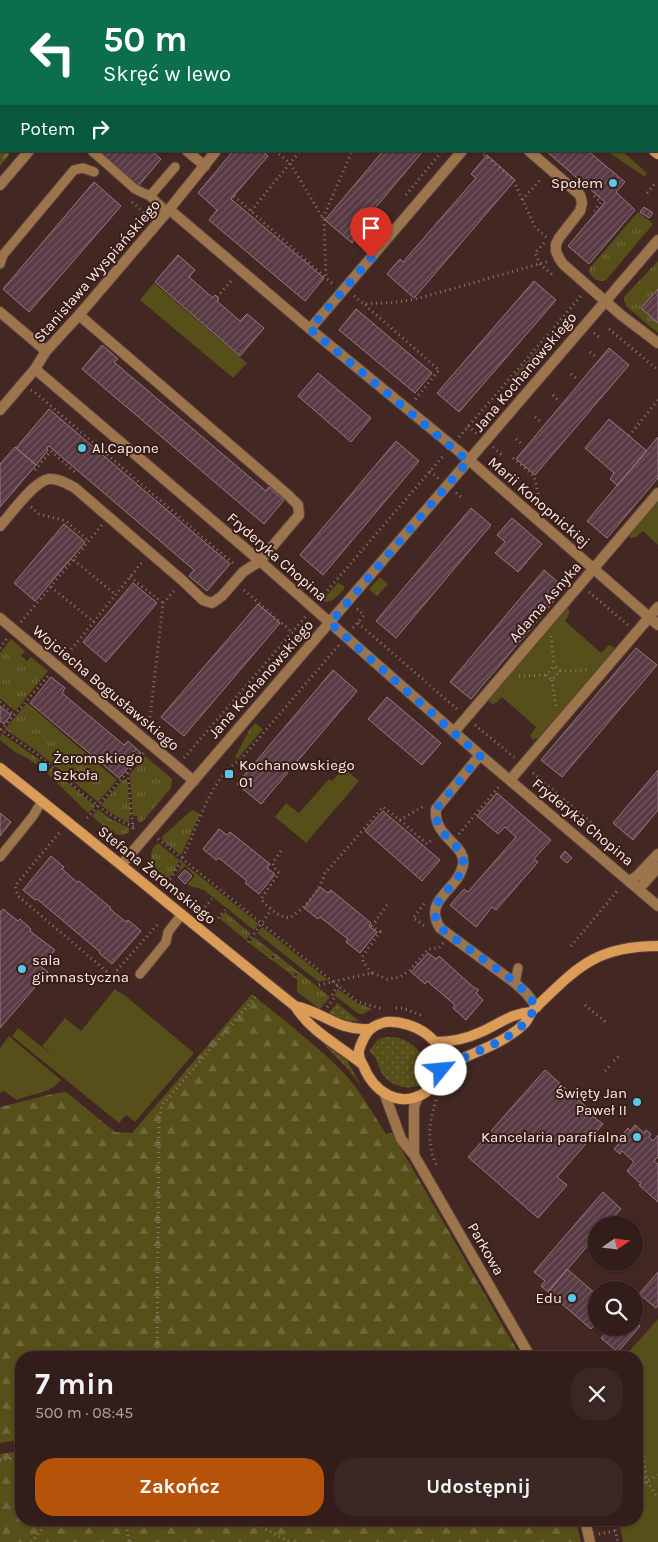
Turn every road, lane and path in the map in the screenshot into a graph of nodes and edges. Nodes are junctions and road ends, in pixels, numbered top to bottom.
1 (28, 152) edge
2 (93, 152) edge
3 (188, 152) edge
4 (215, 152) edge
5 (276, 152) edge
6 (299, 152) edge
7 (352, 152) edge
8 (461, 152) edge
9 (481, 152) edge
10 (529, 152) edge
11 (290, 163) junction
12 (204, 166) junction
13 (175, 167) dead end
14 (549, 169) junction
15 (94, 172) dead end
16 (656, 182) dead end
17 (0, 185) edge
18 (648, 193) dead end
19 (150, 196) junction
20 (234, 196) dead end
21 (130, 200) dead end
22 (522, 200) junction
23 (168, 211) junction
24 (251, 211) junction
25 (151, 218) dead end
26 (322, 218) junction
27 (658, 240) edge
28 (559, 258) junction
29 (0, 264) edge
30 (540, 264) junction
31 (326, 278) junction
32 (234, 279) dead end
33 (343, 290) junction
34 (217, 297) dead end
35 (580, 297) dead end
36 (606, 301) junction
37 (364, 304) junction
38 (568, 310) junction
39 (0, 312) edge
40 (80, 315) junction
41 (573, 315) dead end
42 (310, 329) junction
43 (609, 329) dead end
44 (658, 343) edge
45 (46, 351) junction
46 (590, 352) dead end
47 (597, 358) dead end
48 (35, 369) junction
49 (658, 370) edge
50 (571, 374) dead end
51 (578, 380) dead end
52 (37, 394) dead end
53 (553, 395) dead end
54 (658, 400) edge
55 (560, 402) dead end
56 (412, 403) dead end
57 (0, 410) edge
58 (535, 417) dead end
59 (542, 423) dead end
60 (468, 426) junction
61 (479, 436) dead end
62 (629, 436) dead end
63 (516, 439) dead end
64 (523, 445) dead end
65 (452, 446) junction
66 (513, 458) dead end
67 (468, 461) junction
68 (658, 493) edge
69 (23, 500) junction
70 (537, 510) dead end
71 (109, 517) junction
72 (0, 526) edge
73 (89, 541) junction
74 (150, 553) junction
75 (74, 560) junction
76 (260, 561) junction
77 (593, 569) junction
78 (243, 572) junction
79 (130, 577) junction
80 (234, 582) junction
81 (580, 584) junction
82 (52, 587) junction
83 (116, 595) junction
84 (163, 603) dead end
85 (658, 607) edge
86 (313, 608) junction
87 (366, 613) dead end
88 (0, 618) edge
89 (649, 618) junction
90 (94, 622) junction
91 (330, 623) junction
92 (658, 625) edge
93 (297, 627) junction
94 (14, 630) junction
95 (301, 631) dead end
96 (292, 632) junction
97 (637, 633) junction
98 (341, 642) dead end
99 (0, 648) edge
100 (57, 667) junction
101 (560, 671) joint
102 (0, 702) edge
103 (14, 715) junction
104 (467, 718) junction
105 (0, 730) edge
106 (454, 732) junction
107 (480, 756) junction
108 (181, 762) dead end
109 (523, 765) junction
110 (0, 768) edge
111 (128, 772) dead end
112 (194, 781) junction
113 (506, 781) junction
114 (42, 801) junction
115 (431, 801) dead end
116 (400, 820) junction
117 (142, 825) dead end
118 (133, 826) junction
119 (59, 833) dead end
120 (428, 833) dead end
121 (134, 834) dead end
122 (596, 838) dead end
123 (158, 839) dead end
124 (433, 839) junction
125 (452, 843) junction
126 (280, 851) dead end
127 (658, 854) edge
128 (0, 857) edge
129 (182, 858) junction
130 (122, 864) junction
131 (658, 867) edge
132 (630, 880) junction
133 (167, 883) dead end
134 (639, 889) junction
135 (212, 899) dead end
136 (425, 903) dead end
137 (387, 905) dead end
138 (658, 906) edge
139 (205, 907) dead end
140 (225, 910) dead end
141 (271, 910) junction
142 (182, 914) junction
143 (218, 918) dead end
144 (412, 918) dead end
145 (161, 920) dead end
146 (262, 923) junction
147 (449, 935) junction
148 (248, 942) dead end
149 (571, 946) dead end
150 (658, 946) edge
151 (277, 952) dead end
152 (271, 959) dead end
153 (518, 968) dead end
154 (299, 970) dead end
155 (372, 973) junction
156 (140, 974) dead end
157 (294, 977) dead end
158 (341, 980) junction
159 (334, 982) junction
160 (515, 982) junction
161 (319, 985) dead end
162 (338, 985) junction
163 (257, 995) dead end
164 (332, 995) dead end
165 (585, 1005) dead end
166 (295, 1006) junction
167 (381, 1009) dead end
168 (534, 1010) junction
169 (608, 1024) dead end
170 (369, 1029) junction
171 (435, 1042) junction
172 (619, 1056) dead end
173 (614, 1061) dead end
174 (362, 1064) junction
175 (610, 1066) dead end
176 (441, 1070) junction
177 (606, 1071) dead end
178 (438, 1094) dead end
179 (385, 1095) junction
180 (418, 1096) junction
181 (414, 1155) junction
182 (440, 1172) dead end
183 (157, 1351) edge
184 (527, 1351) edge
185 (643, 1455) edge
186 (15, 1457) edge
187 (0, 1460) edge
188 (658, 1475) edge
189 (643, 1476) edge
190 (647, 1482) junction
191 (643, 1484) edge
192 (658, 1498) edge
193 (45, 1526) edge
194 (126, 1526) edge
195 (259, 1526) edge
196 (586, 1526) edge
197 (614, 1526) edge
198 (31, 1542) edge
199 (129, 1542) edge
200 (290, 1542) edge
201 (590, 1542) edge
202 (618, 1542) edge

1 - 17 street
2 - 19 lane
3 - 12 street
4 - 12 street, Stanisława Wyspiańskiego
5 - 11 path
6 - 11 path
7 - 26 path
8 - 33 street
9 - 22 path
10 - 14 street
11 - 24 path
11 - 26 path
12 - 23 street, Stanisława Wyspiańskiego
13 - 19 lane
14 - 22 path
14 - 28 street
15 - 29 lane
16 - 18 path
19 - 23 lane
20 - 24 path
21 - 25 path
22 - 30 path
23 - 40 street, Stanisława Wyspiańskiego
23 - 42 street, Marii Konopnickiej
24 - 31 path
26 - 31 path
27 - 36 street, Jana Kochanowskiego
28 - 30 path
28 - 36 street
30 - 37 path
31 - 33 path
32 - 34 path
33 - 37 path
33 - 42 street
35 - 38 path
36 - 44 street
36 - 67 street, Jana Kochanowskiego
37 - 56 path
38 - 41 path
38 - 60 path
39 - 45 street
40 - 45 street, Stanisława Wyspiańskiego
40 - 76 street
42 - 65 street, Marii Konopnickiej
43 - 49 path
45 - 48 street, Stanisława Wyspiańskiego
46 - 47 path
48 - 57 street, Stanisława Wyspiańskiego
48 - 76 street, Fryderyka Chopina
50 - 51 path
52 - 78 path
53 - 55 path
54 - 62 path
58 - 59 path
60 - 61 path
60 - 65 path
63 - 64 path
65 - 67 street, Marii Konopnickiej
65 - 86 path
66 - 70 path
67 - 77 street, Marii Konopnickiej
67 - 91 street, Jana Kochanowskiego
68 - 77 street, Adama Asnyka
69 - 71 street
69 - 72 street
69 - 73 path
71 - 73 path
71 - 74 street
73 - 75 path
74 - 79 path
74 - 80 street
75 - 82 path
75 - 83 path
76 - 78 street
76 - 86 street, Fryderyka Chopina
77 - 81 street, Adama Asnyka
77 - 89 street, Marii Konopnickiej
78 - 80 street
79 - 83 path
79 - 84 path
80 - 96 path
81 - 97 path
81 - 104 street, Adama Asnyka
82 - 90 path
82 - 94 path
83 - 90 path
85 - 89 street
86 - 91 street, Fryderyka Chopina
86 - 93 path
87 - 104 path
88 - 94 street, Wojciecha Bogusławskiego
89 - 92 street, Marii Konopnickiej
89 - 97 street
90 - 100 path
91 - 106 street, Fryderyka Chopina
91 - 112 street, Jana Kochanowskiego
93 - 95 path
93 - 96 path
94 - 99 path
94 - 100 street, Wojciecha Bogusławskiego
96 - 108 path
97 - 109 street
98 - 129 path
100 - 103 path
100 - 112 street, Wojciecha Bogusławskiego
101 - 101 path
102 - 103 path
103 - 105 path
104 - 106 street, Adama Asnyka
104 - 109 path
105 - 118 path
106 - 107 street, Fryderyka Chopina
107 - 113 street, Fryderyka Chopina
107 - 125 street
109 - 113 street
109 - 122 path
110 - 114 street, Stefana Żeromskiego
111 - 118 path
112 - 130 street, Jana Kochanowskiego
113 - 125 path
113 - 132 street, Fryderyka Chopina
114 - 128 lane
114 - 130 street, Stefana Żeromskiego
115 - 116 path
116 - 124 path
116 - 141 path
117 - 118 path
118 - 121 path
119 - 145 path
120 - 124 path
123 - 129 path
124 - 125 path
125 - 147 street
126 - 141 path
127 - 132 street
129 - 133 path
129 - 146 path
130 - 142 street, Stefana Żeromskiego
131 - 134 street
132 - 134 street, Fryderyka Chopina
132 - 149 path
134 - 138 street, Fryderyka Chopina
135 - 139 path
136 - 144 path
137 - 155 path
140 - 143 path
141 - 146 path
142 - 156 lane
142 - 166 street, Stefana Żeromskiego
146 - 148 path
146 - 159 path
147 - 155 path
147 - 160 street
150 - 168 street
151 - 152 path
153 - 160 lane
154 - 157 path
155 - 158 path
158 - 159 path
158 - 162 path
159 - 161 path
159 - 162 path
160 - 168 street
162 - 164 path
162 - 167 path
163 - 183 path
165 - 169 path
166 - 170 street, Stefana Żeromskiego
166 - 174 street, Stefana Żeromskiego
168 - 171 street
168 - 176 street
170 - 171 street
170 - 174 street
171 - 176 street
172 - 173 path
174 - 179 street
175 - 177 path
176 - 180 street
178 - 182 path
179 - 180 street
179 - 181 street, Parkowa
180 - 181 street, Parkowa
181 - 184 street, Parkowa
185 - 190 path
186 - 187 path
188 - 190 path
189 - 190 path
190 - 191 path
190 - 192 path
193 - 198 path
194 - 199 path
195 - 200 path
196 - 201 street
197 - 202 path

